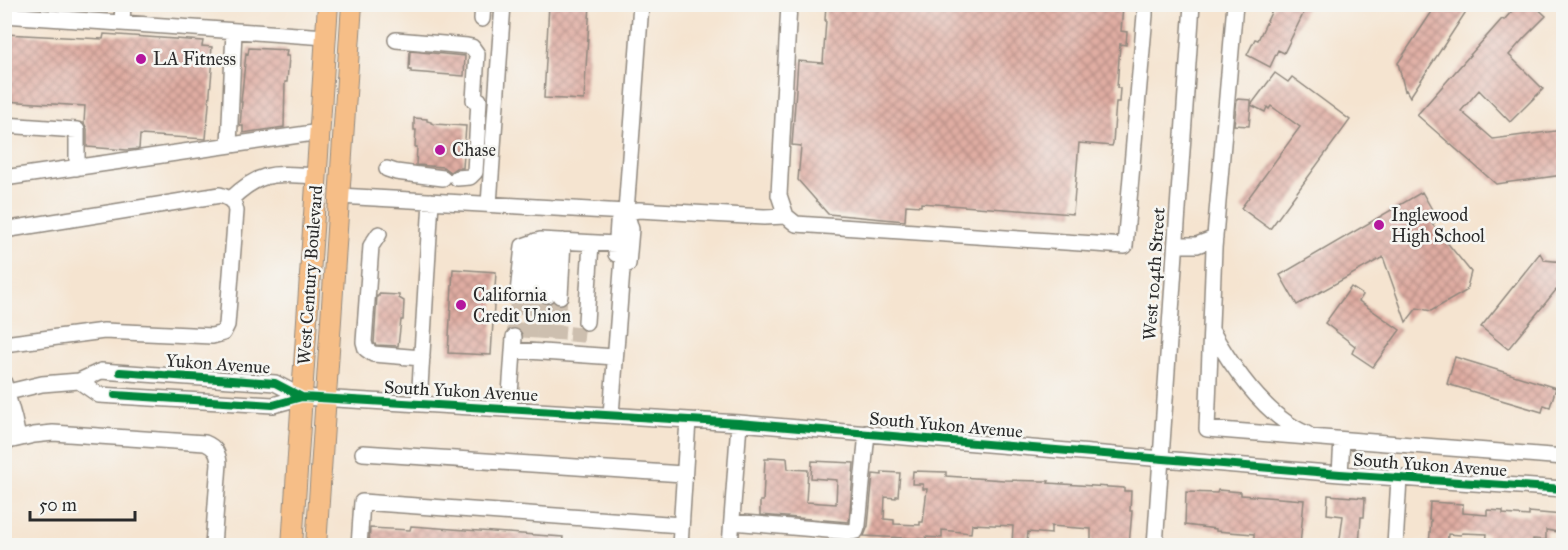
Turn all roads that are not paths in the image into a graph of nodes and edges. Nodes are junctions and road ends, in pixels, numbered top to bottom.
1 (123, 4) edge
2 (328, 4) edge
3 (352, 4) edge
4 (503, 4) edge
5 (641, 4) edge
6 (789, 4) edge
7 (1144, 4) edge
8 (1192, 4) edge
9 (1235, 4) edge
10 (4, 15) edge
11 (122, 24) junction
12 (234, 31) junction
13 (326, 37) junction
14 (396, 40) dead end
15 (4, 125) edge
16 (320, 132) junction
17 (229, 146) junction
18 (77, 168) junction
19 (387, 169) dead end
20 (317, 176) junction
21 (4, 178) edge
22 (339, 196) junction
23 (231, 200) junction
24 (431, 201) junction
25 (489, 204) junction
26 (626, 212) junction
27 (786, 216) junction
28 (4, 230) edge
29 (379, 234) dead end
30 (1215, 238) junction
31 (558, 242) junction
32 (616, 244) junction
33 (1176, 245) junction
34 (618, 315) junction
35 (582, 322) tunnel mouth
36 (1211, 329) junction
37 (4, 344) edge
38 (615, 357) junction
39 (422, 358) junction
40 (79, 381) junction
41 (5, 389) edge
42 (302, 397) junction
43 (326, 399) junction
44 (419, 404) junction
45 (509, 409) junction
46 (611, 415) junction
47 (688, 420) junction
48 (739, 423) junction
49 (867, 433) junction
50 (1315, 437) junction
51 (11, 440) edge
52 (1342, 440) junction
53 (363, 453) dead end
54 (1563, 457) edge
55 (1161, 459) junction
56 (684, 474) junction
57 (1340, 474) junction
58 (1399, 478) junction
59 (1563, 489) edge
60 (732, 522) junction
61 (681, 525) junction
62 (213, 546) edge
63 (292, 546) edge
64 (316, 546) edge
65 (359, 546) edge
66 (680, 546) edge
67 (730, 546) edge
68 (1155, 546) edge
69 (1395, 546) edge

1 - 11 street
2 - 13 main road, West Century Boulevard
3 - 22 main road, West Century Boulevard
4 - 25 street
5 - 26 street
6 - 27 street
7 - 27 street
8 - 33 street, West 104th Street
9 - 30 street
10 - 11 street
11 - 12 street
12 - 13 street
12 - 17 street
13 - 16 main road, West Century Boulevard
14 - 19 street
15 - 18 street
16 - 17 street
16 - 20 main road, West Century Boulevard
17 - 18 street
18 - 21 street
20 - 23 street
20 - 42 main road, West Century Boulevard
22 - 24 street
22 - 43 main road, West Century Boulevard
23 - 28 street
23 - 37 street
24 - 25 street
24 - 39 street
25 - 26 street
26 - 27 street
26 - 32 street
26 - 34 street
29 - 39 street
30 - 33 street
30 - 36 street
31 - 31 street
31 - 32 street
31 - 35 street
32 - 34 street
33 - 55 street, West 104th Street
34 - 38 street
36 - 50 street
36 - 50 street
38 - 45 street
38 - 46 street
39 - 44 street
40 - 41 street, Yukon Avenue
40 - 42 street, Yukon Avenue
40 - 42 street, Yukon Avenue
41 - 51 street
42 - 43 street, South Yukon Avenue
42 - 63 main road, West Century Boulevard
43 - 44 street, South Yukon Avenue
43 - 64 main road, West Century Boulevard
44 - 45 street, South Yukon Avenue
45 - 46 street, South Yukon Avenue
46 - 47 street, South Yukon Avenue
47 - 48 street, South Yukon Avenue
47 - 56 street
48 - 49 street, South Yukon Avenue
48 - 60 street
49 - 55 street, South Yukon Avenue
49 - 60 street
50 - 52 street
51 - 62 street
52 - 54 street
52 - 57 street
53 - 56 street
55 - 57 street, South Yukon Avenue
55 - 68 street, West 104th Street
56 - 61 street
57 - 58 street, South Yukon Avenue
58 - 59 street, South Yukon Avenue
58 - 69 street
60 - 67 street
61 - 65 street
61 - 66 street

